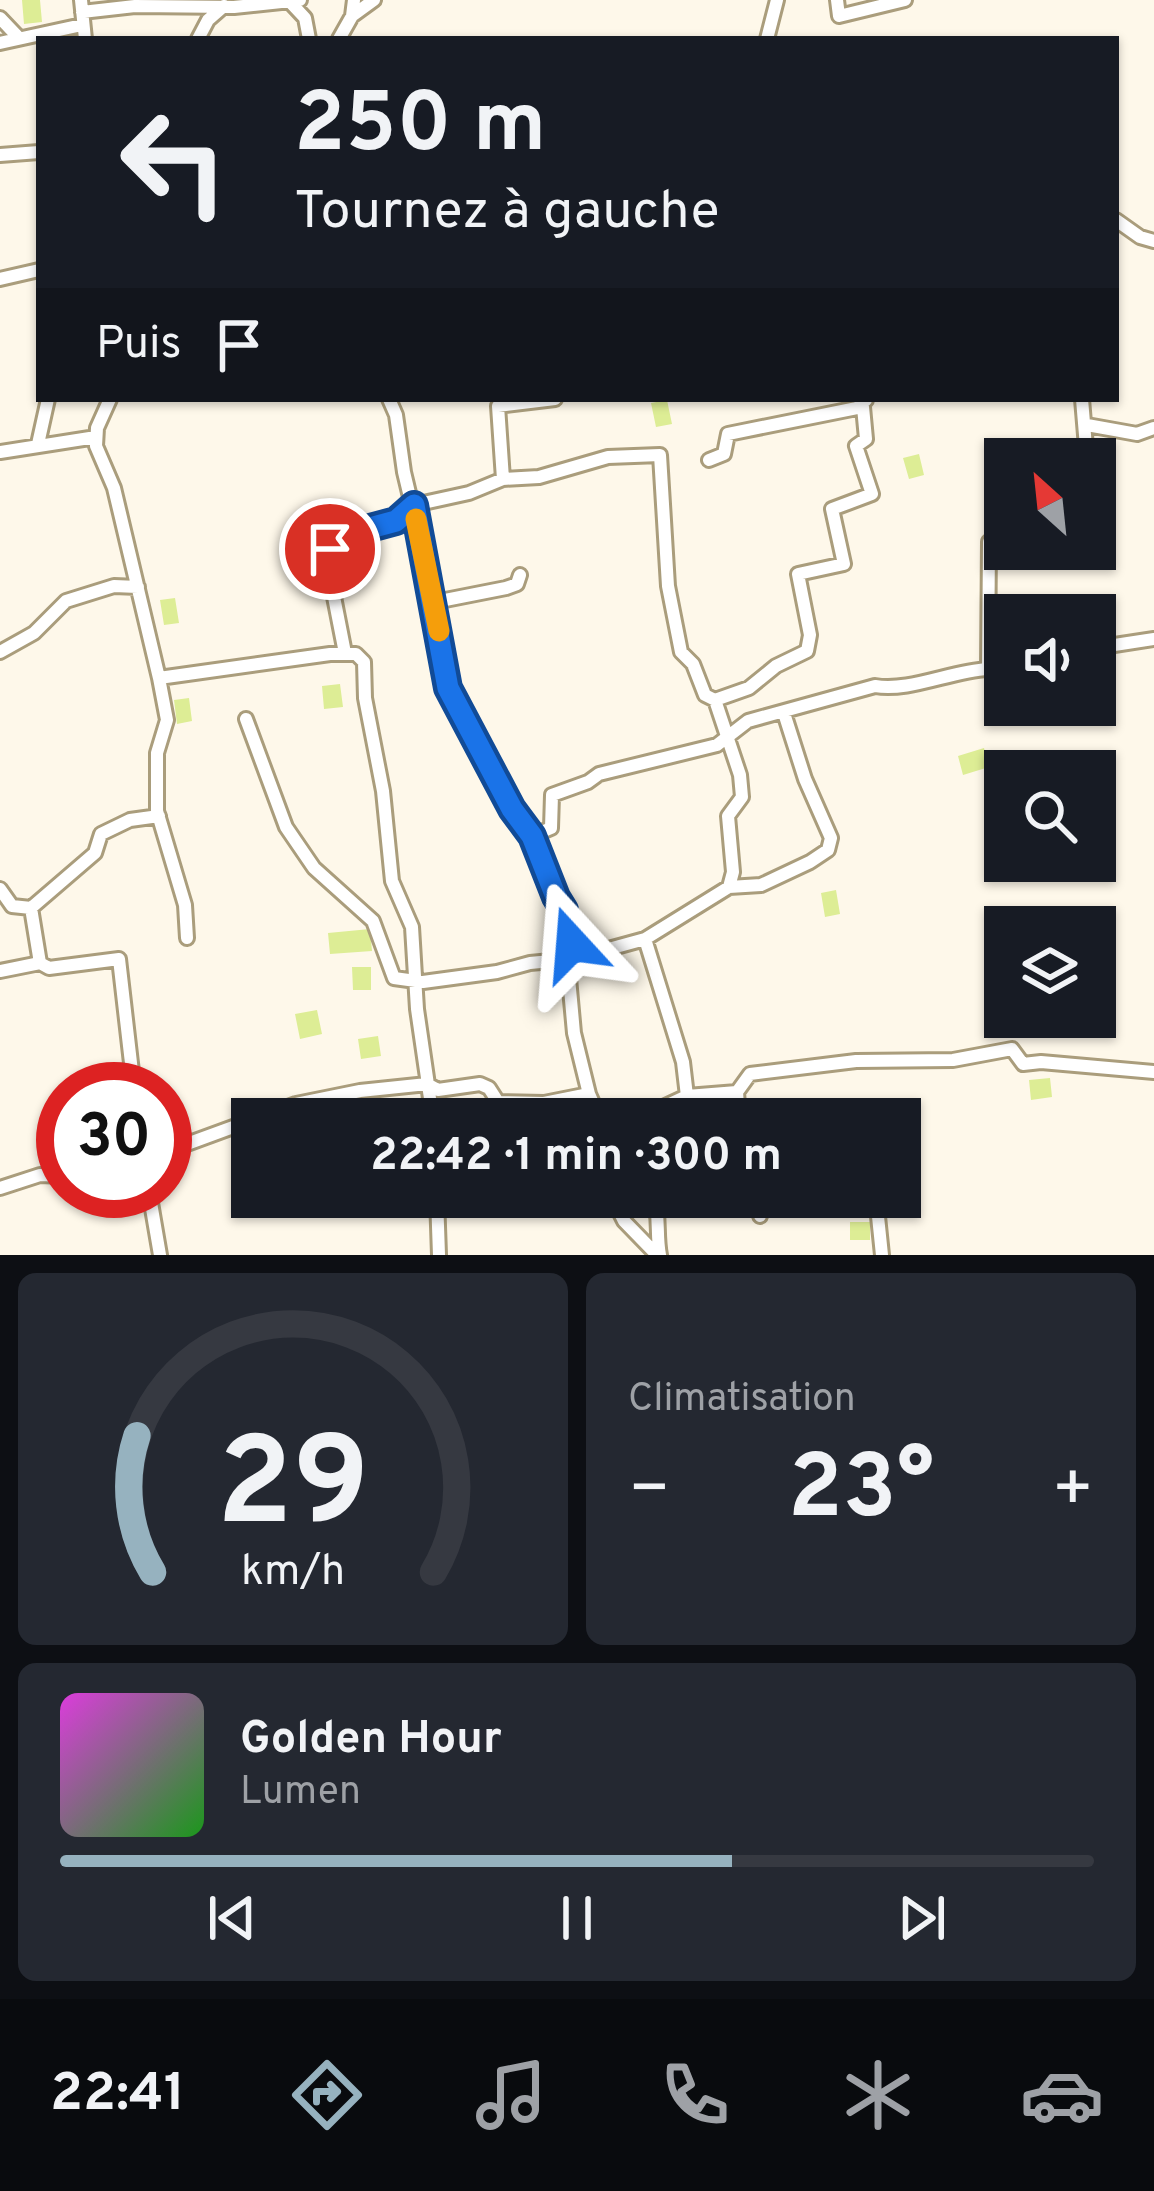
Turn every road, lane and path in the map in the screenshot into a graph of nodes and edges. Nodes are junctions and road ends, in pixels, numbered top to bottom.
1 (354, 0) edge
2 (374, 0) edge
3 (776, 0) edge
4 (837, 0) edge
5 (905, 0) edge
6 (295, 1) edge
7 (224, 6) junction
8 (352, 16) junction
9 (0, 18) edge
10 (82, 19) edge
11 (42, 36) edge
12 (200, 36) edge
13 (308, 36) edge
14 (341, 36) edge
15 (768, 36) edge
16 (19, 38) junction
17 (36, 38) edge
18 (0, 43) edge
19 (36, 152) edge
20 (0, 155) edge
21 (1119, 222) edge
22 (1154, 241) edge
23 (36, 271) edge
24 (0, 279) edge
25 (47, 402) edge
26 (109, 402) edge
27 (390, 402) edge
28 (530, 402) edge
29 (1083, 402) edge
30 (864, 403) edge
31 (1087, 425) junction
32 (1154, 428) edge
33 (96, 437) junction
34 (1087, 438) edge
35 (38, 444) junction
36 (0, 452) edge
37 (709, 460) dead end
38 (503, 479) junction
39 (414, 505) junction
40 (520, 575) dead end
41 (138, 587) junction
42 (435, 602) junction
43 (1154, 639) edge
44 (1116, 651) edge
45 (0, 652) edge
46 (345, 653) junction
47 (984, 669) edge
48 (159, 677) junction
49 (715, 700) junction
50 (784, 713) junction
51 (246, 718) dead end
52 (727, 741) junction
53 (159, 816) junction
54 (532, 836) junction
55 (729, 887) junction
56 (0, 889) edge
57 (31, 908) junction
58 (187, 938) dead end
59 (645, 939) junction
60 (572, 959) junction
61 (40, 963) junction
62 (0, 971) edge
63 (415, 980) junction
64 (131, 1062) edge
65 (1154, 1072) edge
66 (427, 1084) junction
67 (737, 1092) junction
68 (589, 1094) junction
69 (687, 1096) junction
70 (429, 1098) edge
71 (591, 1098) edge
72 (683, 1098) edge
73 (738, 1098) edge
74 (192, 1142) edge
75 (36, 1176) edge
76 (0, 1188) edge
77 (154, 1218) edge
78 (438, 1218) edge
79 (624, 1218) edge
80 (658, 1218) edge
81 (878, 1218) edge
82 (160, 1255) edge
83 (439, 1255) edge
84 (658, 1255) edge
85 (882, 1255) edge

1 - 8 street
2 - 8 street
3 - 15 street
4 - 5 street
6 - 7 street
6 - 13 street
7 - 10 street
7 - 12 street
8 - 14 street
9 - 16 street
10 - 11 street
16 - 17 street
16 - 18 street
19 - 20 street
21 - 22 street
23 - 24 street
25 - 35 street
26 - 33 street
27 - 39 street
28 - 38 street
29 - 31 street
30 - 37 street
30 - 49 street
31 - 32 street
31 - 34 street
33 - 35 street
33 - 41 street
35 - 36 street
38 - 39 street
38 - 49 street
39 - 42 street
39 - 46 street
40 - 42 street
41 - 45 street
41 - 48 street
42 - 54 street
43 - 44 street
46 - 48 street
46 - 63 street
47 - 50 street
48 - 53 street
49 - 52 street
50 - 52 street
50 - 55 street
51 - 63 street
52 - 54 street
52 - 55 street
53 - 57 street
53 - 58 street
54 - 60 street
55 - 59 street
56 - 57 street
57 - 61 street
59 - 60 street
59 - 69 street
60 - 63 street
60 - 68 street
61 - 62 street
61 - 64 street
63 - 66 street
65 - 67 street
66 - 68 street
66 - 70 street
66 - 74 street
67 - 69 street
67 - 73 street
68 - 71 street
69 - 72 street
75 - 76 street
77 - 82 street
78 - 83 street
79 - 84 street
80 - 84 street
81 - 85 street

